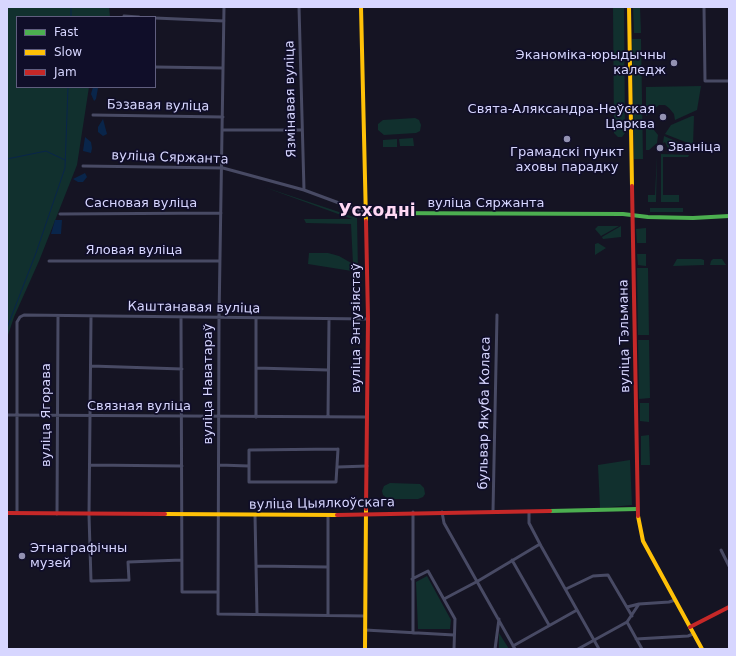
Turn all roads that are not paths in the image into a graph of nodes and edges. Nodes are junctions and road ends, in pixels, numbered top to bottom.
1 (224, 7) edge
2 (299, 7) edge
3 (361, 7) edge
4 (629, 7) edge
5 (704, 7) edge
6 (156, 18) edge
7 (224, 21) junction
8 (156, 67) edge
9 (222, 68) junction
10 (729, 81) edge
11 (93, 115) dead end
12 (223, 117) junction
13 (223, 130) junction
14 (302, 130) junction
15 (83, 166) dead end
16 (222, 168) junction
17 (304, 190) junction
18 (222, 213) junction
19 (366, 213) junction
20 (60, 214) dead end
21 (632, 215) junction
22 (729, 216) edge
23 (48, 261) dead end
24 (220, 261) junction
25 (497, 315) dead end
26 (58, 316) junction
27 (91, 317) junction
28 (181, 318) junction
29 (219, 319) junction
30 (256, 319) junction
31 (328, 319) junction
32 (368, 319) junction
33 (91, 366) junction
34 (256, 368) junction
35 (182, 369) junction
36 (328, 370) junction
37 (7, 415) edge
38 (17, 415) junction
39 (56, 416) junction
40 (90, 417) junction
41 (182, 417) junction
42 (220, 417) junction
43 (256, 417) junction
44 (328, 417) junction
45 (367, 417) junction
46 (90, 465) junction
47 (219, 465) junction
48 (182, 466) junction
49 (249, 466) junction
50 (367, 466) junction
51 (338, 467) junction
52 (637, 509) junction
53 (493, 511) junction
54 (413, 512) junction
55 (442, 512) junction
56 (529, 512) junction
57 (366, 513) junction
58 (7, 514) edge
59 (17, 514) junction
60 (57, 514) junction
61 (182, 514) junction
62 (219, 514) junction
63 (89, 515) junction
64 (255, 515) junction
65 (328, 515) junction
66 (540, 545) junction
67 (722, 550) dead end
68 (182, 560) junction
69 (512, 560) junction
70 (256, 566) junction
71 (729, 566) edge
72 (328, 567) junction
73 (412, 579) junction
74 (478, 581) junction
75 (566, 589) junction
76 (218, 592) junction
77 (444, 599) junction
78 (675, 600) junction
79 (639, 604) junction
80 (627, 607) junction
81 (729, 607) edge
82 (577, 610) junction
83 (257, 614) junction
84 (328, 615) junction
85 (365, 616) junction
86 (632, 616) junction
87 (499, 619) junction
88 (627, 622) junction
89 (549, 625) junction
90 (690, 627) junction
91 (365, 630) junction
92 (413, 633) junction
93 (693, 634) junction
94 (454, 635) junction
95 (636, 639) junction
96 (594, 640) junction
97 (514, 648) edge
98 (365, 649) edge
99 (454, 649) edge
100 (495, 649) edge
101 (578, 649) edge
102 (599, 649) edge
103 (642, 649) edge
104 (702, 649) edge

1 - 7 street, вуліца Наватараў
2 - 14 street, Язмінавая вуліца
3 - 19 main road, вуліца Энтузіястаў
4 - 21 main road, вуліца Тэльмана
5 - 10 street
6 - 7 street
7 - 9 street, вуліца Наватараў
8 - 9 street
9 - 12 street, вуліца Наватараў
11 - 12 street, Бэзавая вуліца
12 - 13 street, вуліца Наватараў
13 - 14 street
13 - 16 street, вуліца Наватараў
14 - 17 street, Язмінавая вуліца
15 - 16 street, вуліца Сяржанта
16 - 17 street, вуліца Сяржанта
16 - 18 street, вуліца Наватараў
17 - 19 street, вуліца Сяржанта
18 - 20 street, Сасновая вуліца
18 - 24 street, вуліца Наватараў
19 - 21 main road, вуліца Сяржанта
19 - 32 main road, вуліца Энтузіястаў
21 - 22 main road, вуліца Сяржанта
21 - 52 main road, вуліца Тэльмана
23 - 24 street, Яловая вуліца
24 - 29 street, вуліца Наватараў
25 - 53 street, бульвар Якуба Коласа
26 - 27 street, Каштанавая вуліца
26 - 38 street, Каштанавая вуліца
26 - 39 street, вуліца Ягорава
27 - 28 street, Каштанавая вуліца
27 - 33 street
28 - 29 street, Каштанавая вуліца
28 - 35 street
29 - 30 street, Каштанавая вуліца
29 - 42 street, вуліца Наватараў
30 - 31 street, Каштанавая вуліца
30 - 34 street
31 - 32 street, Каштанавая вуліца
31 - 36 street
32 - 45 main road, вуліца Энтузіястаў
33 - 35 street
33 - 40 street
34 - 36 street
34 - 43 street
35 - 41 street
36 - 44 street
37 - 38 street, Связная вуліца
38 - 39 street, Связная вуліца
38 - 59 street
39 - 40 street, Связная вуліца
39 - 60 street, вуліца Ягорава
40 - 41 street, Связная вуліца
40 - 46 street
41 - 42 street, Связная вуліца
41 - 48 street
42 - 43 street, Связная вуліца
42 - 47 street, вуліца Наватараў
43 - 44 street, Связная вуліца
44 - 45 street, Связная вуліца
45 - 50 main road, вуліца Энтузіястаў
46 - 48 street
46 - 63 street
47 - 49 street
47 - 62 street, вуліца Наватараў
48 - 61 street
49 - 51 street
49 - 51 street
50 - 51 street
50 - 57 main road, вуліца Энтузіястаў
52 - 56 main road, вуліца Цыялкоўскага
52 - 78 main road, вуліца Тэльмана
53 - 55 main road, вуліца Цыялкоўскага
53 - 56 main road, вуліца Цыялкоўскага
54 - 55 main road, вуліца Цыялкоўскага
54 - 57 main road, вуліца Цыялкоўскага
54 - 73 street
55 - 74 street
56 - 66 street
57 - 65 main road, вуліца Цыялкоўскага
57 - 85 main road, вуліца Энтузіястаў
58 - 59 main road, вуліца Цыялкоўскага
59 - 60 main road, вуліца Цыялкоўскага
60 - 63 main road, вуліца Цыялкоўскага
61 - 62 main road, вуліца Цыялкоўскага
61 - 63 main road, вуліца Цыялкоўскага
61 - 68 street
62 - 64 main road, вуліца Цыялкоўскага
62 - 76 street, вуліца Наватараў
63 - 68 street
64 - 65 main road, вуліца Цыялкоўскага
64 - 70 street
65 - 72 street
66 - 69 street
66 - 75 street
67 - 71 street
68 - 76 street
69 - 74 street
69 - 89 street
70 - 72 street
70 - 83 street
72 - 84 street
73 - 77 street
73 - 92 street
74 - 77 street
74 - 87 street
75 - 80 street
75 - 82 street
76 - 83 street, вуліца Наватараў
77 - 94 street
78 - 79 street
78 - 90 main road, вуліца Тэльмана
79 - 80 street
79 - 86 street
80 - 86 street
81 - 90 main road
82 - 89 street
82 - 96 street
83 - 84 street, вуліца Наватараў
84 - 85 street, вуліца Наватараў
85 - 91 main road, вуліца Энтузіястаў
86 - 88 street
87 - 97 street
87 - 100 street
88 - 95 street
88 - 96 street
89 - 97 street
90 - 93 main road, вуліца Тэльмана
91 - 92 street
91 - 98 main road, вуліца Энтузіястаў
92 - 94 street
93 - 95 street
93 - 104 main road, вуліца Тэльмана
94 - 99 street
95 - 103 street
96 - 101 street
96 - 102 street

